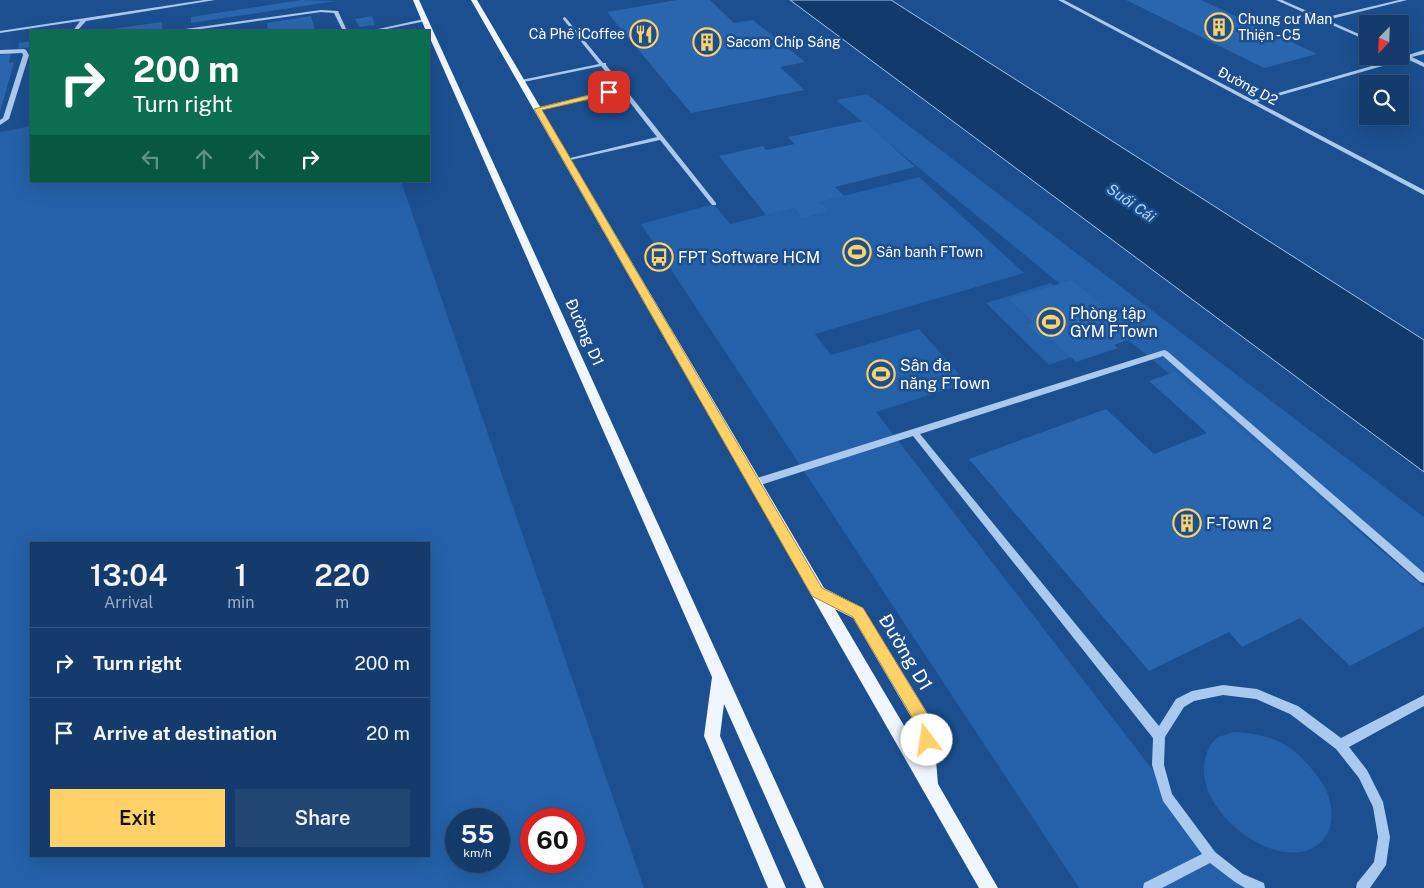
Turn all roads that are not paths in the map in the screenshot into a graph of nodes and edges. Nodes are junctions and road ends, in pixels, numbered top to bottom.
1 (213, 0) edge
2 (416, 0) edge
3 (474, 0) edge
4 (1060, 0) edge
5 (1278, 0) edge
6 (1405, 0) edge
7 (565, 18) dead end
8 (84, 20) junction
9 (424, 20) junction
10 (1322, 20) junction
11 (77, 30) edge
12 (185, 30) edge
13 (345, 30) edge
14 (376, 30) edge
15 (428, 30) edge
16 (0, 32) edge
17 (430, 33) edge
18 (1359, 36) edge
19 (0, 52) edge
20 (1424, 52) edge
21 (1409, 54) edge
22 (1409, 58) edge
23 (604, 64) junction
24 (1371, 65) edge
25 (1424, 65) edge
26 (521, 82) junction
27 (623, 89) junction
28 (1252, 102) junction
29 (537, 109) junction
30 (0, 123) edge
31 (662, 138) junction
32 (568, 160) junction
33 (1424, 193) edge
34 (714, 204) dead end
35 (915, 433) junction
36 (754, 483) junction
37 (1424, 579) edge
38 (817, 592) junction
39 (720, 678) junction
40 (1424, 700) edge
41 (1159, 736) junction
42 (1340, 745) junction
43 (930, 787) junction
44 (1211, 856) junction
45 (776, 888) edge
46 (815, 888) edge
47 (989, 888) edge
48 (1148, 888) edge
49 (1259, 888) edge
50 (1362, 888) edge

1 - 8 street
2 - 9 main road, Đường D1
3 - 26 main road, Đường D1
4 - 28 street, Đường D2
5 - 10 street
6 - 10 street
7 - 23 street
8 - 11 street
8 - 16 street
9 - 14 street
9 - 15 main road, Đường D1
10 - 18 street
12 - 13 street
17 - 39 main road, Đường D1
19 - 30 street
20 - 21 street
22 - 25 street
23 - 26 street
23 - 27 street
24 - 28 street
26 - 29 main road, Đường D1
27 - 29 street
27 - 31 street
28 - 33 street, Đường D2
29 - 32 main road, Đường D1
31 - 32 street
31 - 34 street
32 - 36 main road, Đường D1
35 - 36 street
35 - 37 street
35 - 41 street
36 - 38 main road, Đường D1
38 - 43 main road, Đường D1
38 - 43 main road, Đường D1
39 - 45 main road
39 - 46 main road, Đường D1
40 - 42 street
41 - 42 street
41 - 44 street
42 - 50 street
43 - 47 main road, Đường D1
44 - 48 street
44 - 49 street

